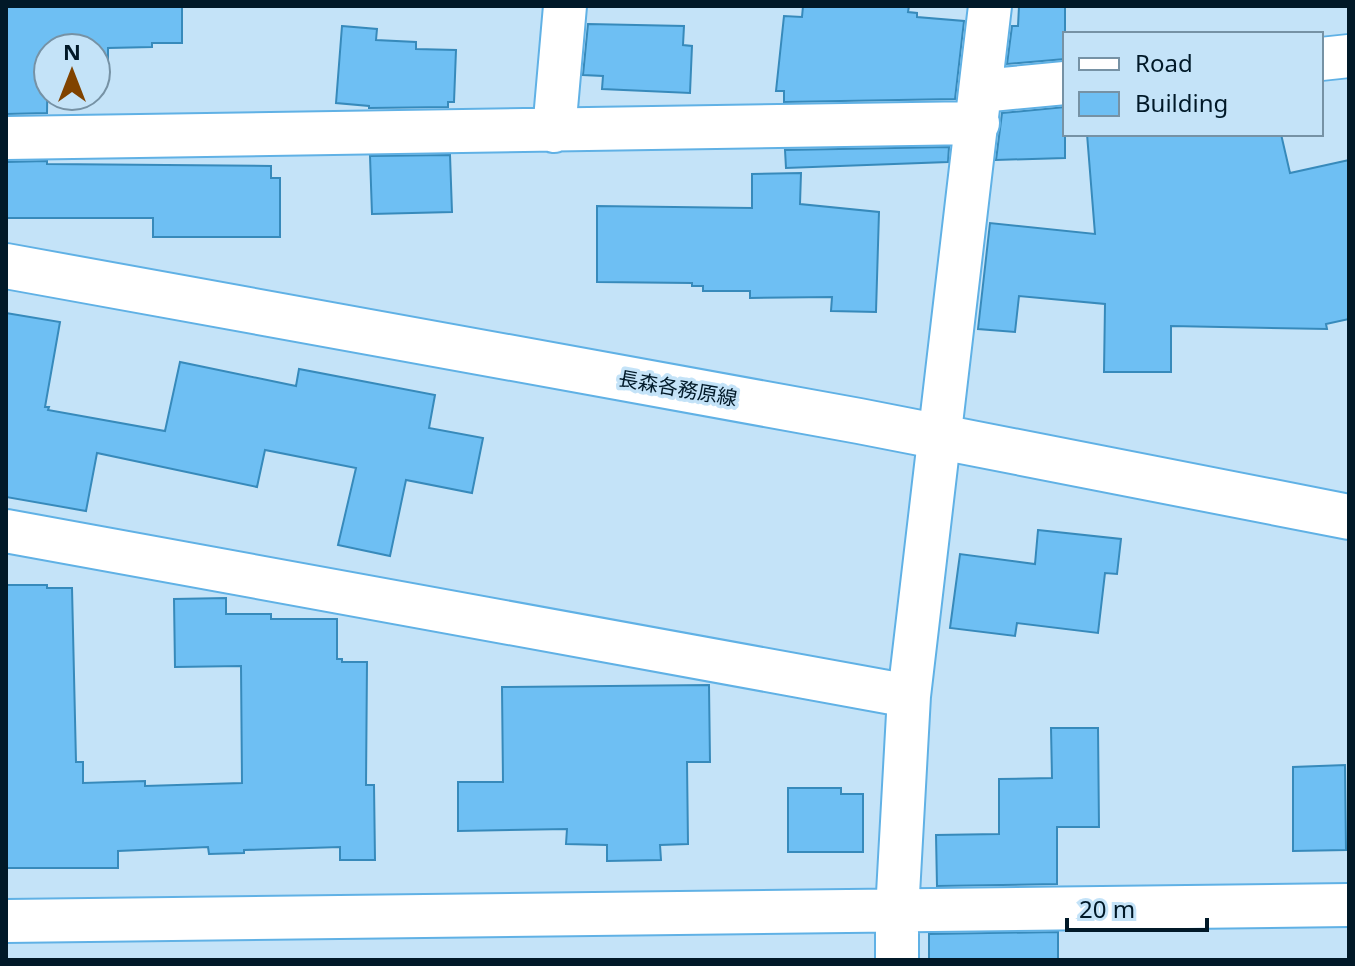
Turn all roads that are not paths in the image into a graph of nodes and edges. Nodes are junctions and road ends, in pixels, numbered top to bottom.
1 (565, 6) edge
2 (990, 6) edge
3 (1349, 56) edge
4 (1323, 59) edge
5 (1063, 84) edge
6 (980, 107) junction
7 (554, 131) junction
8 (6, 138) edge
9 (6, 266) edge
10 (942, 436) junction
11 (1349, 517) edge
12 (6, 531) edge
13 (909, 696) junction
14 (1349, 905) edge
15 (897, 912) junction
16 (6, 921) edge
17 (897, 960) edge

1 - 7 street
2 - 6 street
3 - 4 street
5 - 6 street
6 - 7 street
6 - 10 street
7 - 8 street
9 - 10 main road, 長森各務原線
10 - 11 main road, 長森各務原線
10 - 13 street
12 - 13 street
13 - 15 street
14 - 15 street
15 - 16 street
15 - 17 street

